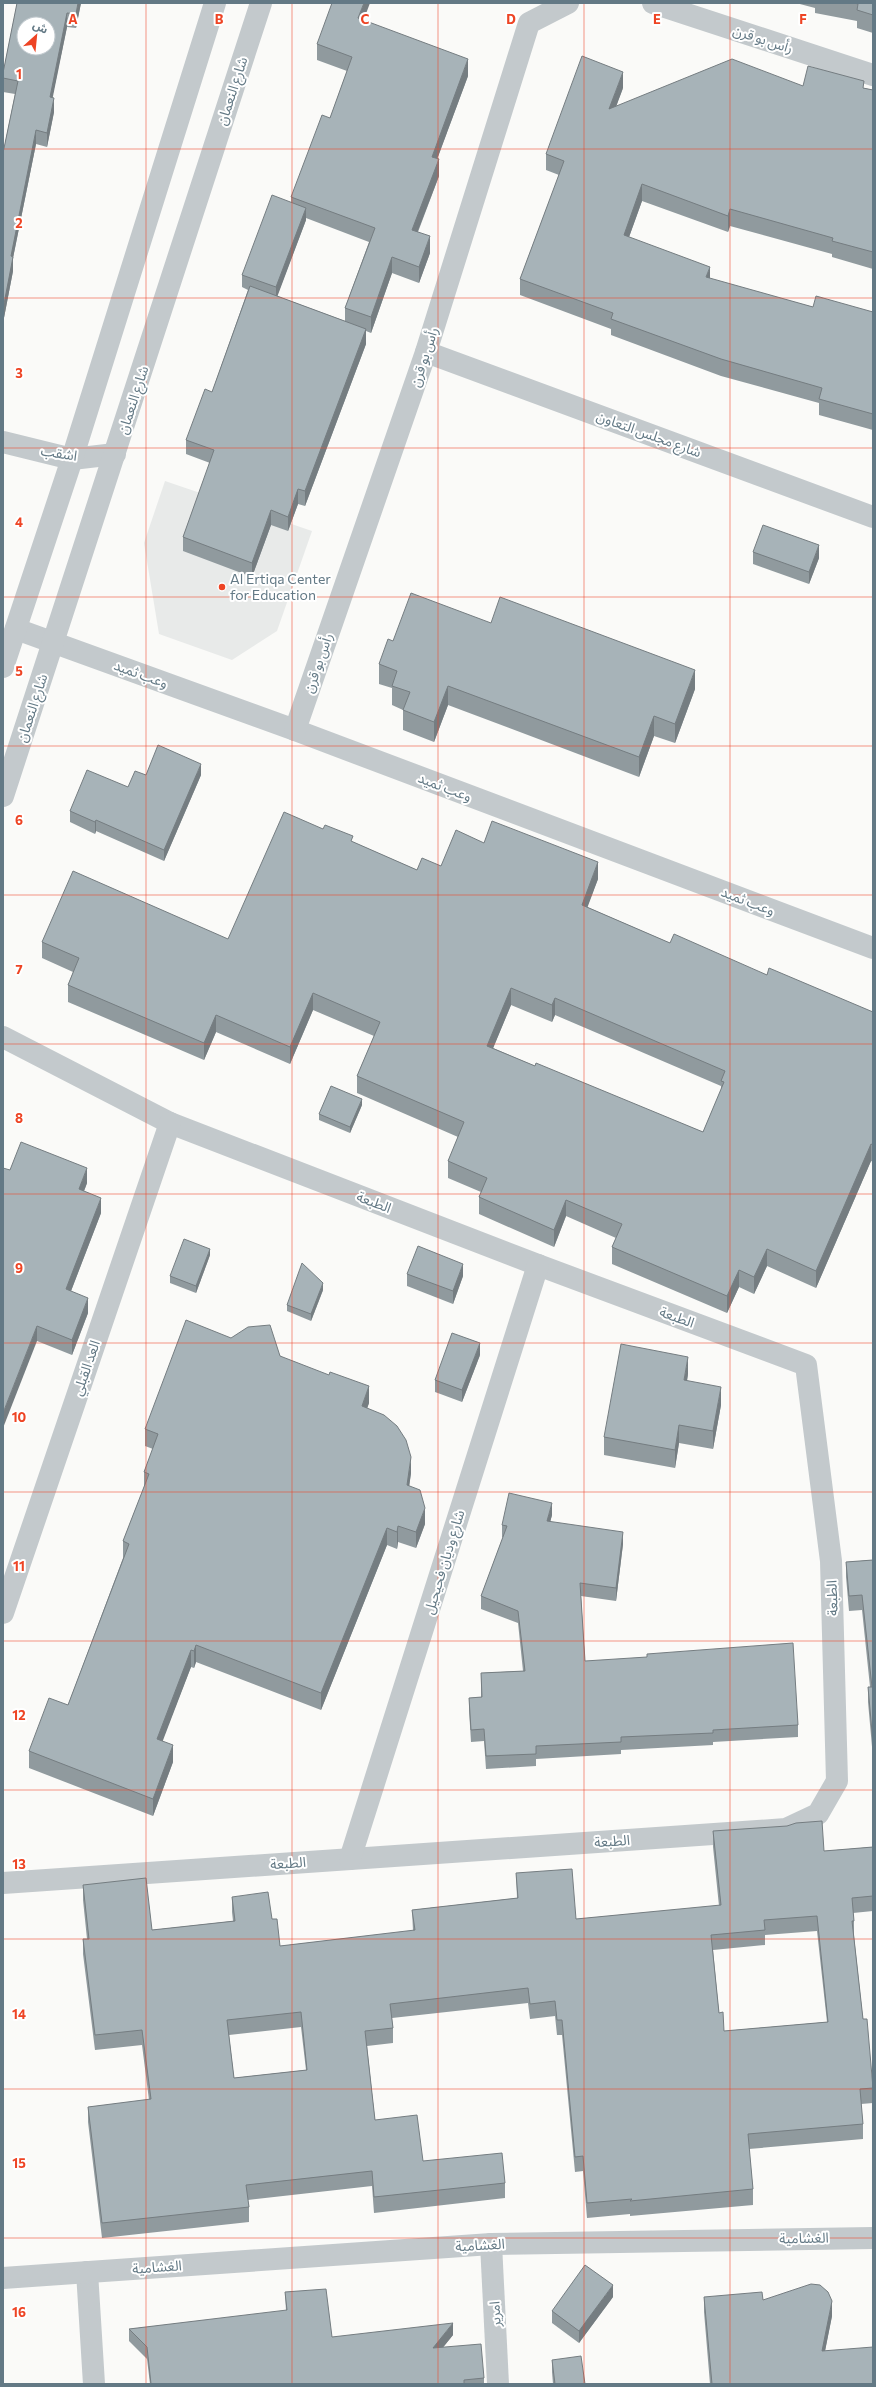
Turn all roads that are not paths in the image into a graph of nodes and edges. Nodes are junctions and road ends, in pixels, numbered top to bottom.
1 (215, 3) edge
2 (261, 3) edge
3 (568, 3) edge
4 (653, 3) edge
5 (873, 75) edge
6 (426, 352) junction
7 (3, 442) edge
8 (115, 454) junction
9 (72, 458) junction
10 (873, 517) edge
11 (16, 629) junction
12 (54, 642) junction
13 (3, 667) edge
14 (295, 730) junction
15 (3, 796) edge
16 (873, 948) edge
17 (3, 1037) edge
18 (3, 1055) edge
19 (57, 1064) junction
20 (170, 1123) junction
21 (538, 1266) junction
22 (3, 1613) edge
23 (350, 1859) junction
24 (3, 1883) edge
25 (873, 2238) edge
26 (490, 2244) junction
27 (88, 2272) junction
28 (3, 2278) edge
29 (94, 2384) edge
30 (498, 2384) edge

1 - 9 street
2 - 8 street, شارع النعمان
3 - 6 street, رأس بو قرن
4 - 5 street, رأس بو قرن
6 - 10 street, شارع مجلس التعاون
6 - 14 street, رأس بو قرن
7 - 9 street, اشقب
8 - 9 street, اشقب
8 - 12 street, شارع النعمان
9 - 11 street
11 - 12 street, وعب ثميد
11 - 13 street
12 - 14 street, وعب ثميد
12 - 15 street, شارع النعمان
14 - 16 street, وعب ثميد
17 - 19 street, الطبعة
18 - 19 street, الطبعة
19 - 20 street, الطبعة
20 - 21 street, الطبعة
20 - 22 street, العد القبلي
21 - 23 street, شارع وديان فحيحيل
21 - 23 street, الطبعة
23 - 24 street, الطبعة
25 - 26 street, الغشامية
26 - 27 street, الغشامية
26 - 30 street, امرير
27 - 28 street, الغشامية
27 - 29 street

